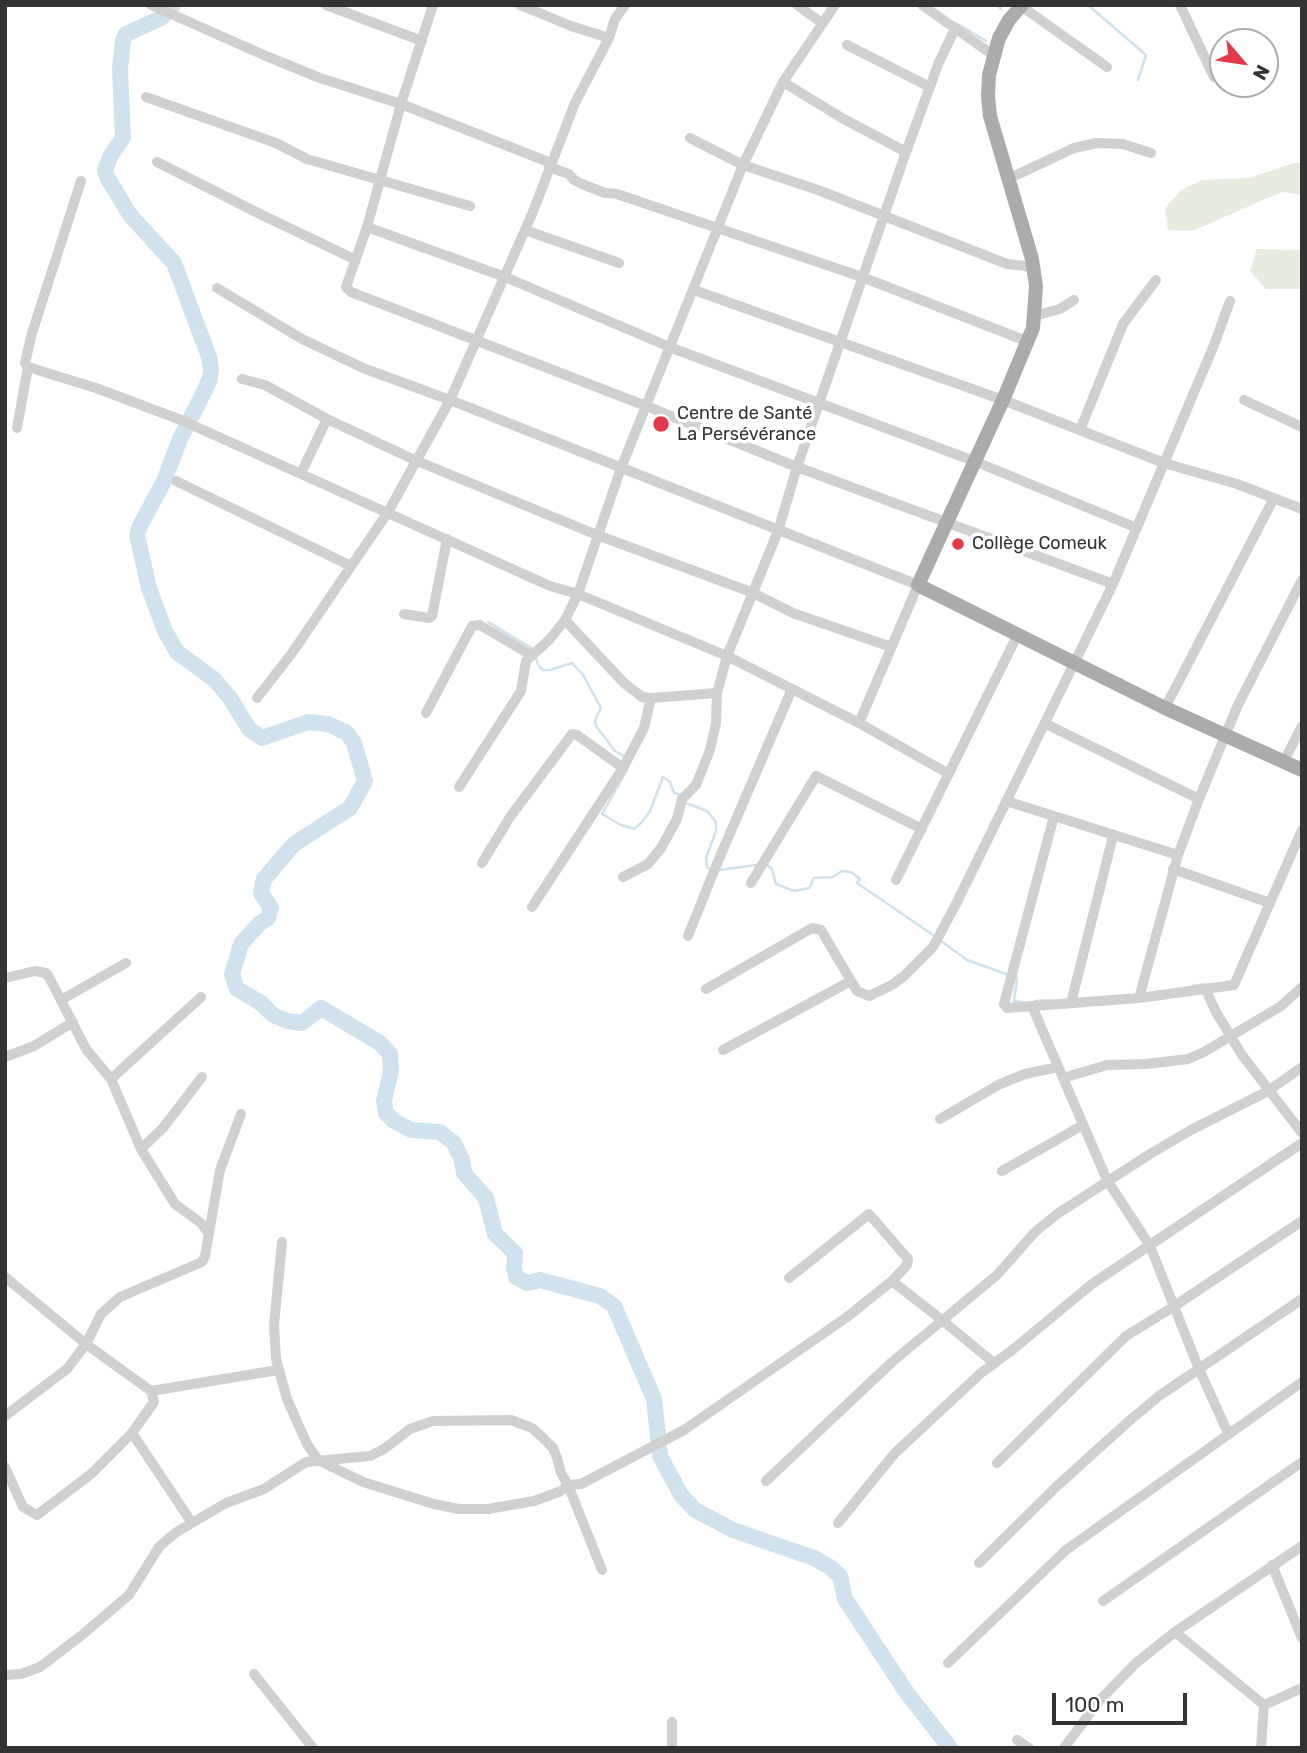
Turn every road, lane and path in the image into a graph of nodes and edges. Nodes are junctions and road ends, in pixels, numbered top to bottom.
1 (151, 5) edge
2 (326, 5) edge
3 (433, 5) edge
4 (520, 5) edge
5 (625, 5) edge
6 (797, 5) edge
7 (835, 5) edge
8 (922, 5) edge
9 (1180, 5) edge
10 (1021, 6) edge
11 (822, 23) junction
12 (955, 29) junction
13 (609, 38) junction
14 (422, 40) junction
15 (847, 45) dead end
16 (993, 55) junction
17 (1209, 66) edge
18 (1107, 67) dead end
19 (783, 82) junction
20 (930, 87) junction
21 (146, 97) dead end
22 (401, 104) junction
23 (690, 138) dead end
24 (906, 152) junction
25 (1151, 153) dead end
26 (157, 162) dead end
27 (550, 165) junction
28 (743, 165) junction
29 (1007, 178) junction
30 (380, 180) junction
31 (81, 181) dead end
32 (470, 206) dead end
33 (885, 216) junction
34 (367, 227) junction
35 (718, 229) junction
36 (525, 230) junction
37 (354, 259) junction
38 (619, 263) dead end
39 (1033, 267) junction
40 (505, 277) junction
41 (862, 277) junction
42 (1156, 279) dead end
43 (217, 288) dead end
44 (694, 290) junction
45 (1074, 300) dead end
46 (1230, 301) dead end
47 (1034, 316) junction
48 (477, 341) junction
49 (1029, 342) junction
50 (840, 343) junction
51 (672, 348) junction
52 (28, 367) junction
53 (242, 379) dead end
54 (450, 400) junction
55 (1003, 400) junction
56 (1244, 400) dead end
57 (819, 404) junction
58 (646, 406) junction
59 (327, 419) junction
60 (1302, 427) edge
61 (17, 428) dead end
62 (1080, 430) junction
63 (417, 461) junction
64 (974, 461) junction
65 (1164, 463) junction
66 (797, 467) junction
67 (621, 468) junction
68 (301, 473) junction
69 (176, 481) dead end
70 (1274, 498) junction
71 (1302, 509) edge
72 (388, 512) junction
73 (945, 523) junction
74 (1137, 528) junction
75 (778, 531) junction
76 (597, 535) junction
77 (447, 539) junction
78 (351, 566) junction
79 (1302, 580) edge
80 (1113, 584) junction
81 (918, 585) junction
82 (751, 592) junction
83 (578, 594) junction
84 (404, 614) dead end
85 (565, 620) junction
86 (1018, 634) junction
87 (891, 647) junction
88 (531, 655) junction
89 (727, 656) junction
90 (1076, 662) junction
91 (792, 689) junction
92 (717, 693) junction
93 (257, 698) dead end
94 (651, 698) junction
95 (1165, 708) junction
96 (426, 713) dead end
97 (859, 723) junction
98 (1046, 724) junction
99 (1302, 726) edge
100 (1226, 737) junction
101 (1283, 763) junction
102 (623, 768) junction
103 (1302, 770) edge
104 (949, 774) junction
105 (459, 787) dead end
106 (1199, 799) junction
107 (1006, 801) junction
108 (1054, 817) junction
109 (922, 829) junction
110 (1302, 830) edge
111 (1113, 836) junction
112 (1178, 855) junction
113 (482, 863) dead end
114 (1174, 869) junction
115 (623, 877) dead end
116 (896, 880) dead end
117 (751, 883) dead end
118 (1270, 903) junction
119 (532, 907) dead end
120 (688, 936) dead end
121 (127, 963) dead end
122 (5, 978) edge
123 (851, 981) junction
124 (1302, 987) edge
125 (706, 989) dead end
126 (1206, 989) junction
127 (201, 997) dead end
128 (1139, 998) junction
129 (61, 1000) junction
130 (1071, 1003) junction
131 (1032, 1006) junction
132 (73, 1023) junction
133 (1230, 1037) junction
134 (723, 1051) dead end
135 (5, 1058) edge
136 (1058, 1067) junction
137 (1302, 1067) edge
138 (202, 1077) dead end
139 (1063, 1078) junction
140 (111, 1079) junction
141 (1268, 1091) junction
142 (241, 1114) dead end
143 (940, 1118) dead end
144 (1083, 1125) junction
145 (1302, 1133) edge
146 (1302, 1143) edge
147 (141, 1149) junction
148 (1002, 1171) dead end
149 (1107, 1180) junction
150 (1302, 1221) edge
151 (209, 1234) junction
152 (282, 1242) dead end
153 (1150, 1247) junction
154 (5, 1277) edge
155 (789, 1278) dead end
156 (892, 1281) junction
157 (1302, 1299) edge
158 (1173, 1307) junction
159 (942, 1320) junction
160 (86, 1344) junction
161 (994, 1363) junction
162 (1199, 1369) junction
163 (278, 1370) junction
164 (1302, 1382) edge
165 (151, 1391) junction
166 (5, 1416) edge
167 (132, 1433) junction
168 (1228, 1433) junction
169 (318, 1460) junction
170 (1302, 1462) edge
171 (997, 1463) dead end
172 (5, 1467) edge
173 (766, 1481) dead end
174 (568, 1486) junction
175 (838, 1522) dead end
176 (191, 1523) junction
177 (1302, 1546) edge
178 (979, 1563) dead end
179 (1272, 1565) junction
180 (602, 1570) dead end
181 (1103, 1601) dead end
182 (1299, 1620) edge
183 (1175, 1632) junction
184 (1302, 1638) edge
185 (948, 1663) dead end
186 (254, 1674) dead end
187 (5, 1675) edge
188 (1302, 1688) edge
189 (1264, 1705) junction
190 (672, 1722) dead end
191 (1017, 1740) dead end
192 (313, 1748) edge
193 (671, 1748) edge
194 (1029, 1748) edge
195 (1064, 1748) edge
196 (1261, 1748) edge

1 - 22 street
2 - 14 street
3 - 14 street
4 - 13 street
5 - 13 street
6 - 11 street
7 - 11 street
8 - 12 street
9 - 17 street
10 - 16 main road
10 - 18 street
11 - 19 street
12 - 16 street
12 - 20 street
13 - 27 street
14 - 22 street
15 - 20 street
16 - 29 main road
19 - 24 street
19 - 28 street
20 - 24 street
21 - 30 street
22 - 27 street
22 - 30 street
23 - 28 street
24 - 33 street
25 - 29 street
26 - 37 street
27 - 35 street
27 - 36 street
28 - 33 street
28 - 35 street
29 - 39 main road
30 - 32 street
30 - 34 street
31 - 52 street
33 - 39 street
33 - 41 street
34 - 37 street
34 - 40 street
35 - 41 street
35 - 44 street
36 - 38 street
36 - 40 street
37 - 48 street
39 - 47 main road
40 - 48 street
40 - 51 street
41 - 49 street
41 - 50 street
42 - 62 street
43 - 54 street
44 - 50 street
44 - 51 street
45 - 47 street
46 - 65 street
47 - 49 main road
48 - 54 street
48 - 58 street
49 - 55 main road
50 - 55 street
50 - 57 street
51 - 57 street
51 - 58 street
52 - 61 street
52 - 68 street
53 - 59 street
54 - 63 street
54 - 67 street
55 - 62 street
55 - 64 main road
56 - 60 street
57 - 64 street
57 - 66 street
58 - 66 street
58 - 67 street
59 - 63 street
59 - 68 street
62 - 65 street
63 - 72 street
63 - 76 street
64 - 73 main road
64 - 74 street
65 - 70 street
65 - 74 street
66 - 73 street
66 - 75 street
67 - 75 street
67 - 76 street
68 - 72 street
69 - 78 street
70 - 71 street
70 - 95 street
72 - 77 street
72 - 78 street
73 - 80 street
73 - 81 main road
74 - 80 street
75 - 81 street
75 - 82 street
76 - 82 street
76 - 83 street
77 - 83 street
77 - 84 street
78 - 93 street
79 - 100 street
80 - 90 street
81 - 86 main road
81 - 87 street
82 - 87 street
82 - 89 street
83 - 85 street
83 - 89 street
85 - 88 street
85 - 94 street
86 - 90 main road
86 - 104 street
87 - 97 street
88 - 96 street
88 - 105 street
89 - 91 street
89 - 92 street
90 - 95 main road
90 - 98 street
91 - 97 street
91 - 120 street
92 - 94 street
92 - 115 street
94 - 102 street
95 - 100 main road
97 - 104 street
98 - 106 street
98 - 107 street
99 - 101 street
100 - 101 main road
100 - 106 street
101 - 103 main road
102 - 113 street
102 - 119 street
104 - 109 street
106 - 112 street
107 - 108 street
107 - 123 street
108 - 111 street
108 - 131 street
109 - 116 street
109 - 117 street
110 - 118 street
111 - 112 street
111 - 130 street
112 - 114 street
114 - 118 street
114 - 128 street
118 - 126 street
121 - 129 street
122 - 129 street
123 - 125 street
123 - 134 street
124 - 133 street
126 - 128 street
126 - 133 street
127 - 140 street
128 - 130 street
129 - 132 street
130 - 131 street
131 - 136 street
132 - 135 street
132 - 140 street
133 - 139 street
133 - 141 street
136 - 139 street
136 - 143 street
137 - 141 street
138 - 147 street
139 - 144 street
140 - 147 street
141 - 145 street
141 - 149 street
142 - 151 street
144 - 148 street
144 - 149 street
146 - 153 street
147 - 151 street
149 - 153 street
149 - 159 street
150 - 158 street
151 - 160 street
152 - 163 street
153 - 158 street
153 - 161 street
154 - 160 street
155 - 156 street
156 - 159 street
156 - 174 street
157 - 162 street
158 - 162 street
158 - 171 street
159 - 161 street
159 - 173 street
160 - 165 street
160 - 166 street
161 - 175 street
162 - 168 street
162 - 178 street
163 - 165 street
163 - 169 street
164 - 168 street
165 - 167 street
167 - 172 street
167 - 176 street
168 - 185 street
169 - 174 street
169 - 174 street
169 - 176 street
170 - 181 street
174 - 180 street
176 - 187 street
177 - 179 street
179 - 182 street
179 - 183 street
182 - 184 street
183 - 189 street
183 - 195 street
186 - 192 street
188 - 189 street
189 - 196 street
190 - 193 street
191 - 194 street

